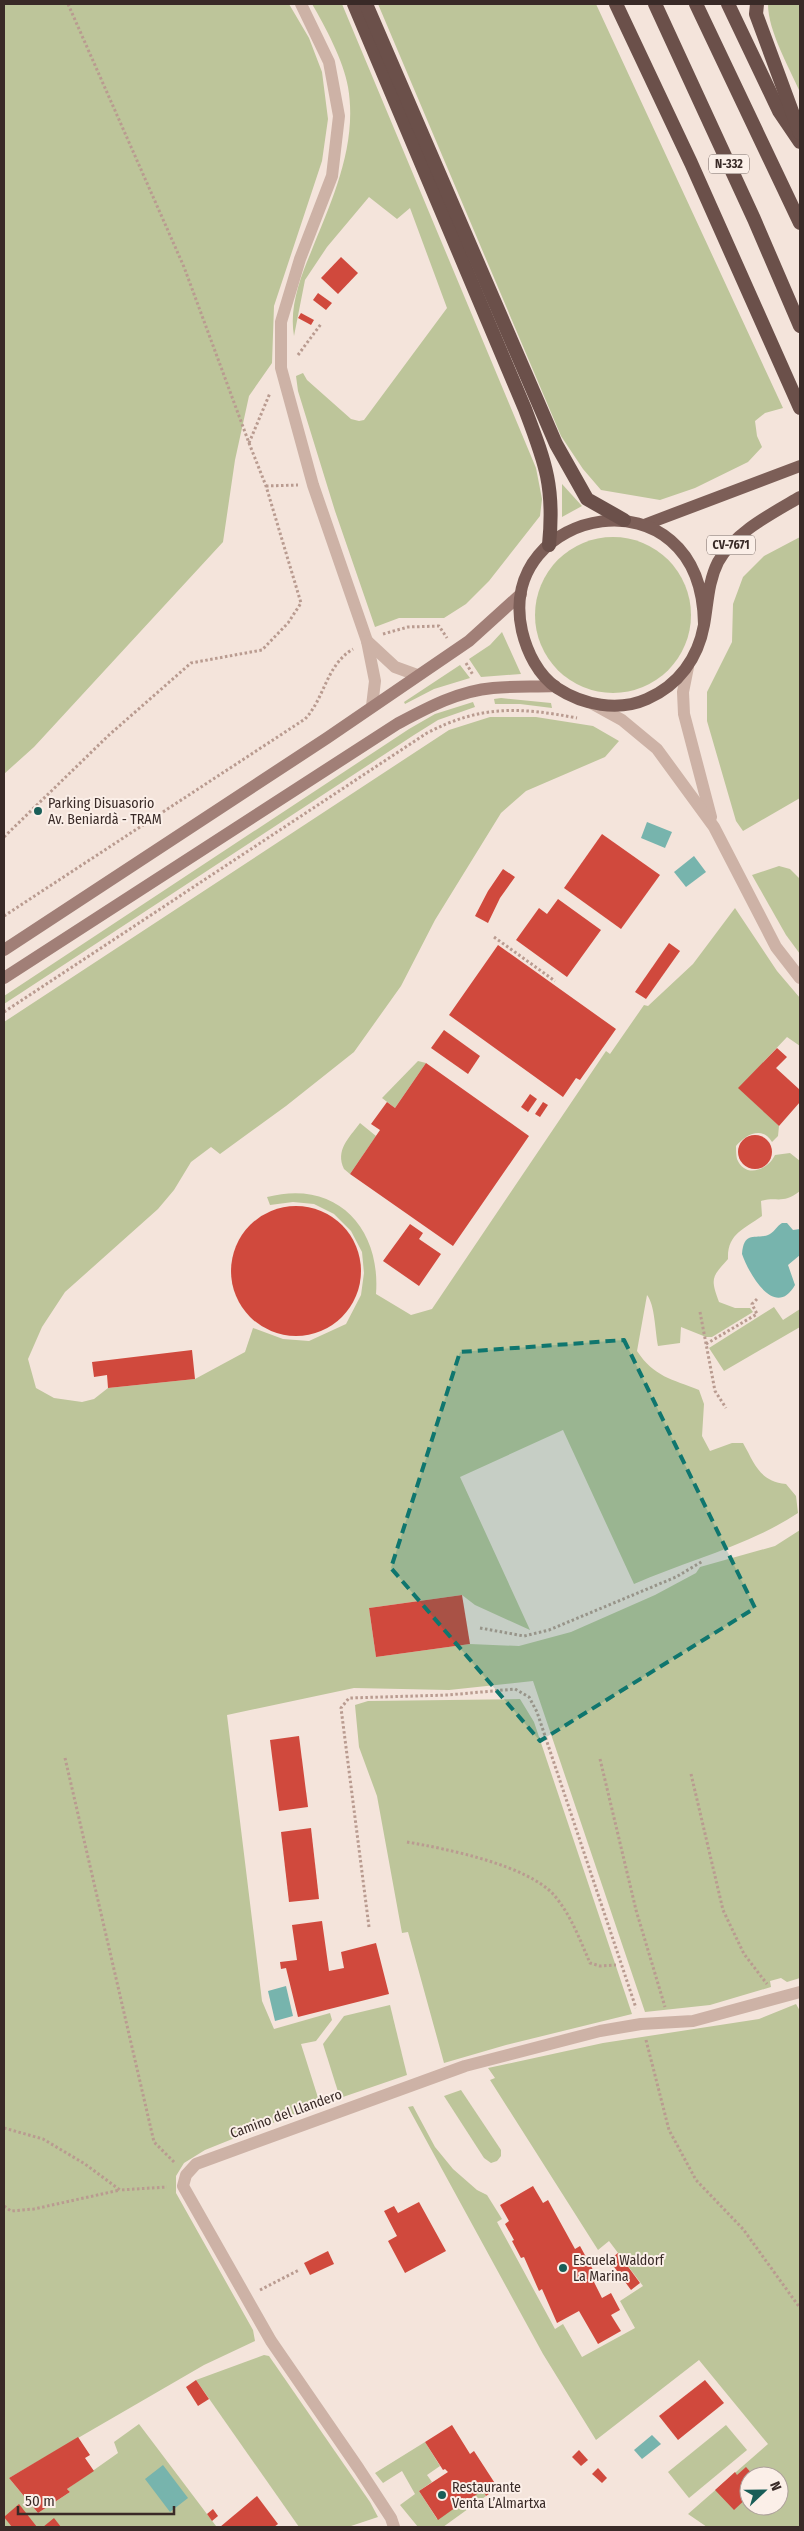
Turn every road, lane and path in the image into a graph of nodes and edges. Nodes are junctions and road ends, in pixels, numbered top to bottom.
1 (68, 4) edge
2 (301, 4) edge
3 (354, 4) edge
4 (366, 4) edge
5 (616, 4) edge
6 (655, 4) edge
7 (696, 4) edge
8 (728, 4) edge
9 (757, 4) edge
10 (800, 133) edge
11 (800, 142) edge
12 (800, 223) edge
13 (321, 324) dead end
14 (800, 326) edge
15 (281, 368) junction
16 (284, 381) junction
17 (800, 408) edge
18 (249, 443) junction
19 (800, 466) edge
20 (313, 485) junction
21 (266, 486) junction
22 (800, 497) edge
23 (624, 520) junction
24 (644, 525) junction
25 (548, 544) junction
26 (521, 594) junction
27 (704, 624) junction
28 (367, 641) junction
29 (688, 667) junction
30 (417, 675) junction
31 (555, 686) junction
32 (593, 704) junction
33 (372, 706) junction
34 (580, 718) dead end
35 (714, 827) junction
36 (4, 837) edge
37 (4, 916) edge
38 (494, 937) dead end
39 (4, 950) edge
40 (4, 978) edge
41 (800, 978) edge
42 (555, 981) dead end
43 (4, 1012) edge
44 (757, 1299) dead end
45 (700, 1312) dead end
46 (706, 1344) junction
47 (726, 1408) dead end
48 (703, 1561) dead end
49 (480, 1628) dead end
50 (65, 1758) dead end
51 (600, 1758) dead end
52 (692, 1774) dead end
53 (407, 1842) dead end
54 (369, 1927) dead end
55 (616, 1965) dead end
56 (800, 1992) edge
57 (778, 1999) junction
58 (670, 2022) junction
59 (641, 2024) junction
60 (4, 2128) edge
61 (184, 2181) junction
62 (120, 2190) junction
63 (4, 2206) edge
64 (298, 2270) dead end
65 (246, 2297) junction
66 (800, 2308) edge
67 (394, 2527) edge

1 - 18 path
2 - 15 street
3 - 25 highway
4 - 23 highway
5 - 17 highway
6 - 14 highway, N-332
7 - 12 highway, N-332
8 - 11 highway
9 - 10 highway
13 - 16 path
15 - 16 street
15 - 18 path
16 - 20 street
18 - 21 path
19 - 24 main road
20 - 21 path
20 - 28 street
21 - 36 path
22 - 27 main road, CV-7671
23 - 24 main road, CV-7671
23 - 25 main road, CV-7671
24 - 27 main road, CV-7671
25 - 26 main road, CV-7671
26 - 30 main road, CV-7671
26 - 31 main road, CV-7671
27 - 29 main road, CV-7671
28 - 30 street
28 - 33 street
28 - 37 path
29 - 32 main road, CV-7671
29 - 35 street
30 - 33 main road, CV-7671
31 - 32 main road, CV-7671
31 - 40 main road
32 - 35 street
33 - 39 main road, CV-7671
34 - 43 path
35 - 41 street
38 - 42 path
44 - 46 path
45 - 46 path
46 - 47 path
48 - 49 path
50 - 61 path
51 - 58 path
52 - 57 path
53 - 55 path
54 - 59 path
56 - 57 street, Camino del Llandero
57 - 58 street, Camino del Llandero
58 - 59 street, Camino del Llandero
59 - 61 street, Camino del Llandero
59 - 66 path
60 - 62 path
61 - 62 path
61 - 65 street
62 - 63 path
64 - 65 path
65 - 67 street

